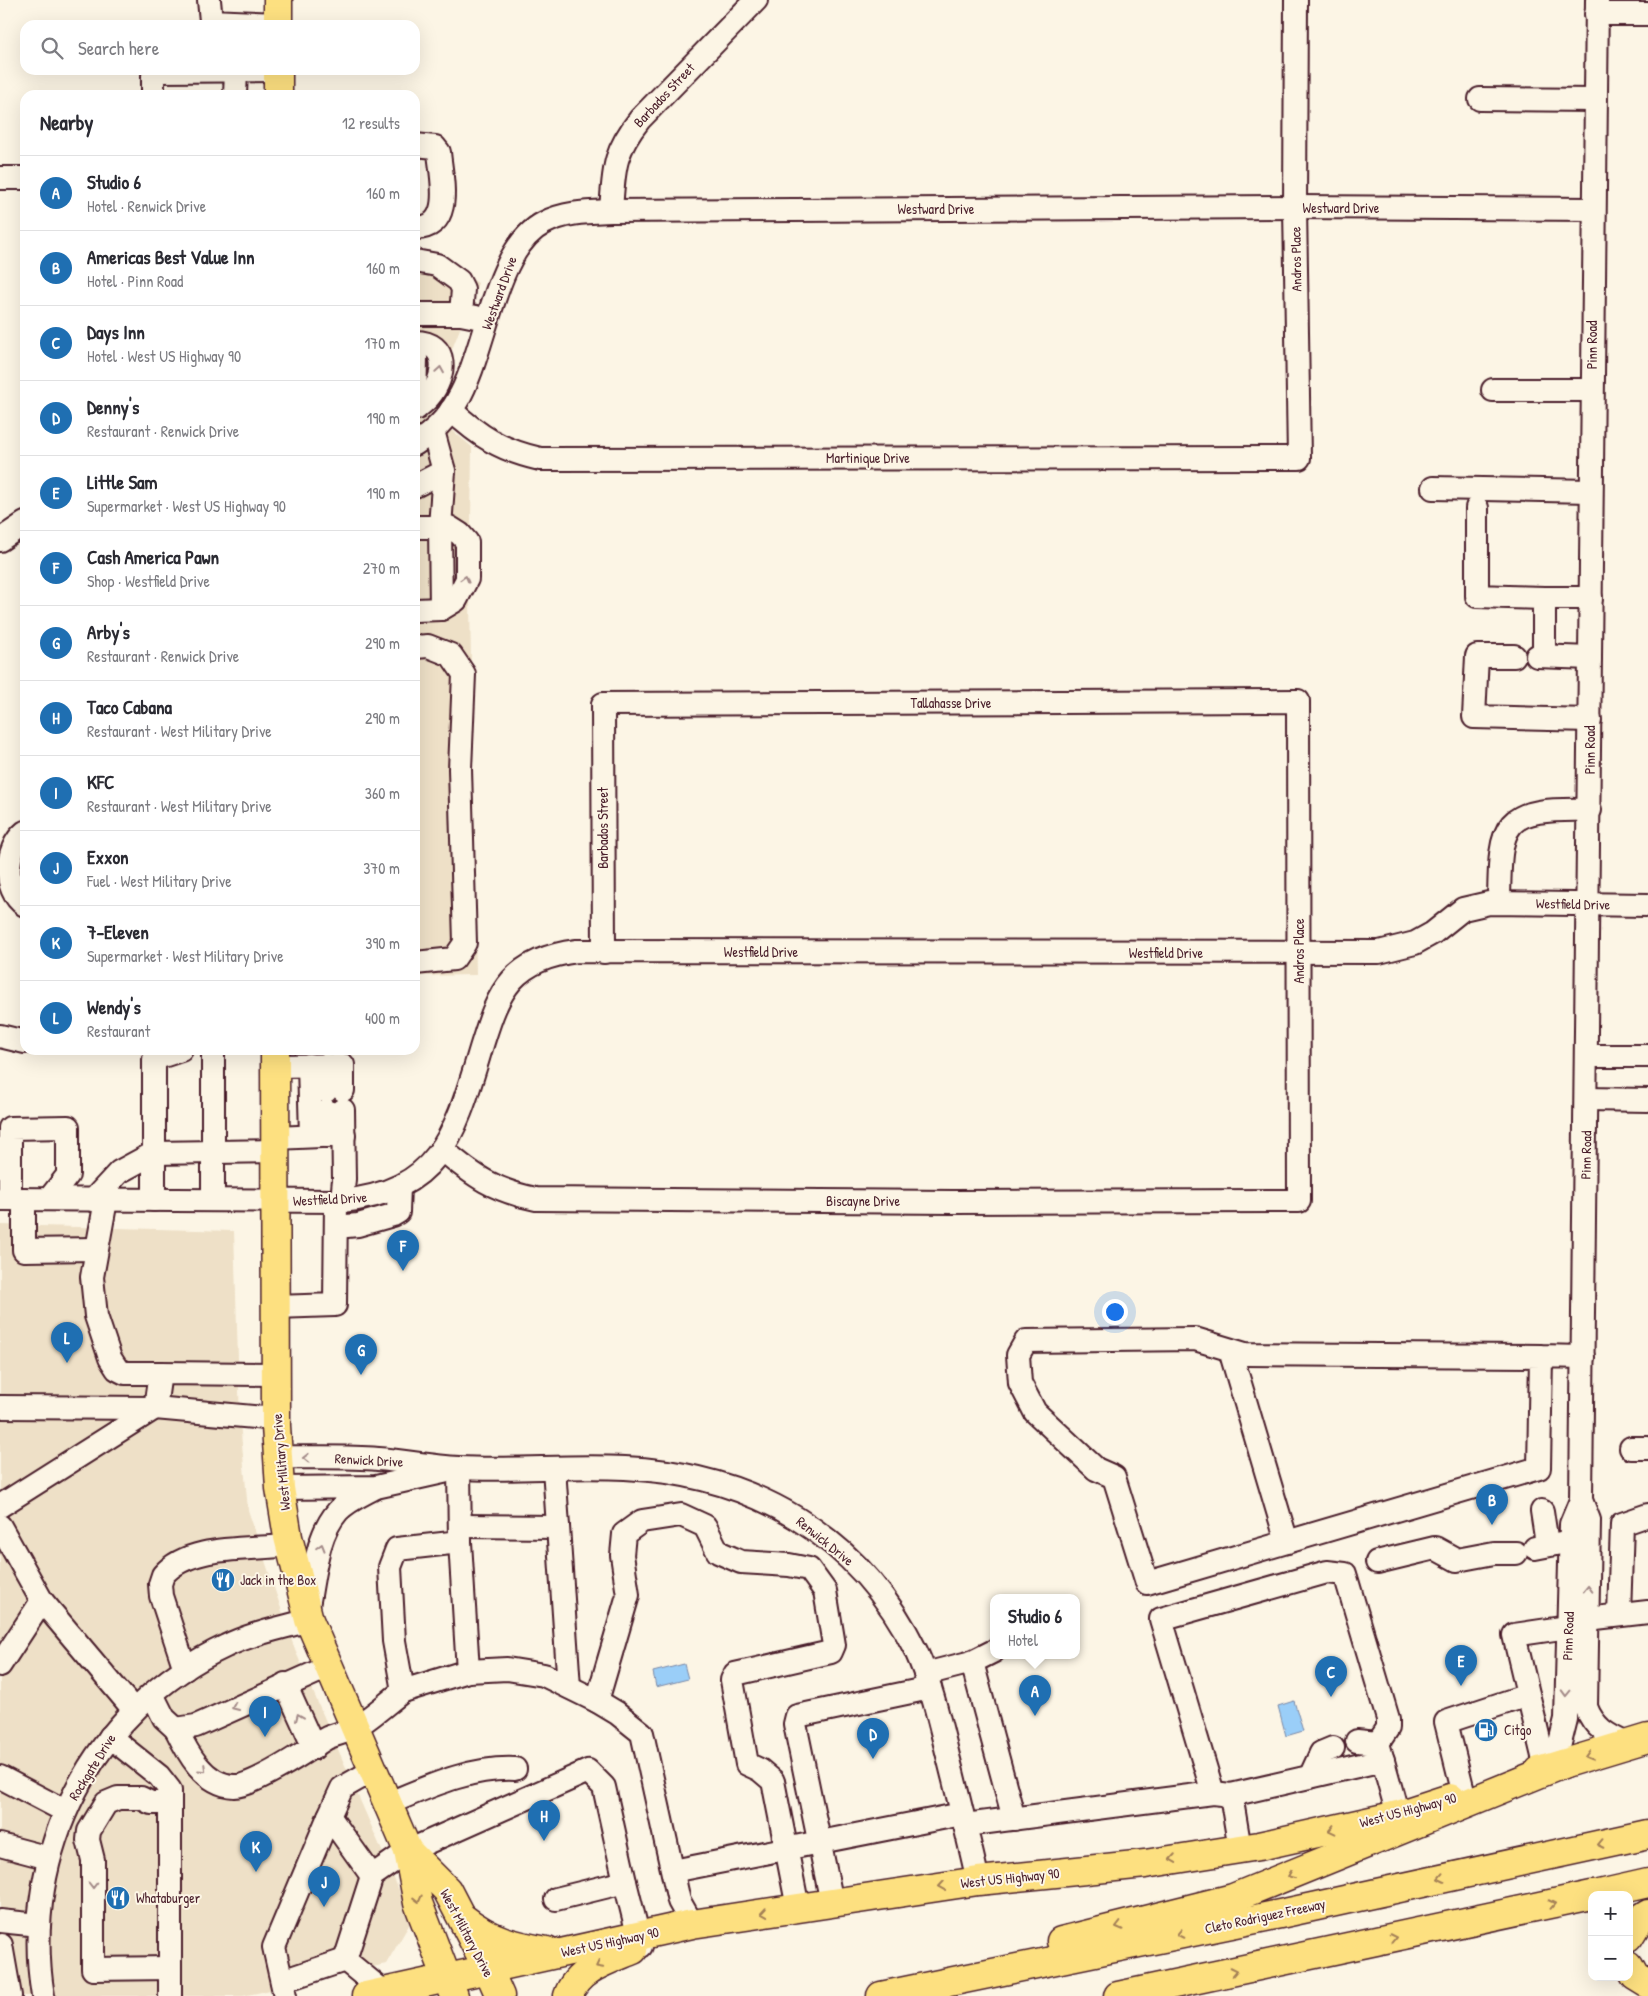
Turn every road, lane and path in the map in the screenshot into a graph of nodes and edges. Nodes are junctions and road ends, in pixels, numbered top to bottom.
1 (209, 0) edge
2 (756, 0) edge
3 (1296, 0) edge
4 (1596, 7) edge
5 (1648, 14) edge
6 (278, 16) edge
7 (211, 20) edge
8 (224, 20) edge
9 (154, 75) edge
10 (236, 75) edge
11 (278, 75) edge
12 (153, 90) edge
13 (236, 90) edge
14 (278, 90) edge
15 (1480, 99) dead end
16 (1594, 100) junction
17 (420, 145) edge
18 (0, 178) edge
19 (20, 178) edge
20 (1295, 207) junction
21 (1593, 209) junction
22 (611, 211) junction
23 (420, 227) edge
24 (420, 262) edge
25 (420, 314) edge
26 (461, 314) junction
27 (488, 320) junction
28 (420, 343) edge
29 (1493, 390) dead end
30 (1592, 390) junction
31 (420, 405) edge
32 (451, 410) junction
33 (433, 430) junction
34 (420, 440) edge
35 (1299, 458) joint
36 (444, 471) junction
37 (420, 483) edge
38 (1433, 488) dead end
39 (1592, 491) junction
40 (1477, 508) dead end
41 (20, 527) edge
42 (420, 527) edge
43 (440, 527) junction
44 (0, 540) edge
45 (1544, 598) junction
46 (1591, 598) junction
47 (420, 610) edge
48 (420, 647) edge
49 (1514, 656) dead end
50 (1590, 658) junction
51 (1298, 701) joint
52 (603, 704) joint
53 (1590, 720) junction
54 (1590, 810) junction
55 (20, 836) edge
56 (20, 900) edge
57 (1499, 903) junction
58 (1589, 904) junction
59 (1648, 905) edge
60 (604, 952) junction
61 (1299, 953) junction
62 (420, 963) edge
63 (0, 1037) edge
64 (20, 1041) edge
65 (166, 1055) edge
66 (213, 1055) edge
67 (1587, 1056) junction
68 (1648, 1056) edge
69 (275, 1058) edge
70 (317, 1065) junction
71 (1586, 1099) junction
72 (1648, 1100) edge
73 (327, 1136) junction
74 (275, 1144) junction
75 (442, 1149) junction
76 (214, 1152) junction
77 (154, 1153) junction
78 (399, 1187) junction
79 (11, 1199) edge
80 (49, 1199) junction
81 (99, 1200) junction
82 (154, 1200) junction
83 (213, 1200) junction
84 (275, 1201) junction
85 (339, 1201) junction
86 (1299, 1201) joint
87 (336, 1227) junction
88 (96, 1249) junction
89 (275, 1307) junction
90 (1230, 1350) junction
91 (1541, 1356) junction
92 (1583, 1357) junction
93 (160, 1372) junction
94 (276, 1374) junction
95 (0, 1407) edge
96 (155, 1408) junction
97 (276, 1419) junction
98 (278, 1457) junction
99 (459, 1468) junction
100 (554, 1468) junction
101 (376, 1487) junction
102 (280, 1488) junction
103 (0, 1506) edge
104 (1542, 1511) dead end
105 (1648, 1516) edge
106 (0, 1526) edge
107 (558, 1527) junction
108 (460, 1534) junction
109 (1287, 1542) junction
110 (1580, 1542) junction
111 (290, 1545) junction
112 (1533, 1548) junction
113 (1378, 1562) dead end
114 (42, 1601) junction
115 (1648, 1612) edge
116 (1619, 1615) junction
117 (308, 1616) junction
118 (1578, 1623) junction
119 (990, 1653) edge
120 (972, 1662) junction
121 (0, 1665) edge
122 (328, 1667) junction
123 (185, 1669) junction
124 (468, 1671) junction
125 (928, 1681) junction
126 (285, 1684) junction
127 (569, 1687) junction
128 (403, 1691) junction
129 (152, 1694) junction
130 (1528, 1695) junction
131 (597, 1701) junction
132 (134, 1710) junction
133 (186, 1728) junction
134 (354, 1728) junction
135 (110, 1737) junction
136 (1638, 1741) edge
137 (314, 1748) junction
138 (1333, 1748) dead end
139 (1372, 1748) junction
140 (1554, 1766) junction
141 (515, 1769) dead end
142 (372, 1771) junction
143 (0, 1777) edge
144 (1310, 1777) junction
145 (1222, 1794) junction
146 (1465, 1799) junction
147 (160, 1803) junction
148 (387, 1804) junction
149 (65, 1811) junction
150 (1398, 1815) junction
151 (329, 1816) junction
152 (963, 1819) junction
153 (1014, 1819) junction
154 (1648, 1834) edge
155 (820, 1842) junction
156 (0, 1845) edge
157 (786, 1848) junction
158 (1240, 1849) junction
159 (408, 1851) junction
160 (49, 1858) junction
161 (673, 1871) junction
162 (372, 1876) junction
163 (978, 1881) junction
164 (625, 1882) junction
165 (1648, 1884) edge
166 (1613, 1891) edge
167 (1588, 1896) edge
168 (556, 1899) dead end
169 (832, 1903) junction
170 (798, 1908) junction
171 (458, 1914) junction
172 (1648, 1914) edge
173 (0, 1921) edge
174 (692, 1924) junction
175 (38, 1936) junction
176 (1630, 1936) edge
177 (640, 1941) junction
178 (0, 1945) edge
179 (558, 1953) junction
180 (345, 1960) junction
181 (170, 1968) junction
182 (488, 1969) junction
183 (1633, 1972) edge
184 (1648, 1984) edge
185 (450, 1986) edge
186 (284, 1988) edge
187 (375, 1994) edge
188 (10, 1996) edge
189 (43, 1996) edge
190 (170, 1996) edge
191 (500, 1996) edge
192 (568, 1996) edge
193 (863, 1996) edge
194 (880, 1996) edge
195 (1118, 1996) edge

1 - 7 street
2 - 22 street, Barbados Street
3 - 20 street, Andros Place
4 - 5 street
4 - 16 street, Pinn Road
6 - 8 street
9 - 12 street
10 - 13 street
11 - 14 main road
15 - 16 street
16 - 21 street, Pinn Road
17 - 23 street
18 - 19 street
20 - 21 street, Westward Drive
20 - 22 street, Westward Drive
20 - 35 street, Andros Place
21 - 30 street, Pinn Road
22 - 27 street, Westward Drive
24 - 26 street
25 - 26 street
26 - 27 street
27 - 32 street, Westward Drive
31 -> 28 street
29 - 30 street
30 - 39 street, Pinn Road
32 - 33 street, Westward Drive
32 - 35 street, Martinique Drive
33 - 34 street, Westward Drive
33 - 36 street
36 - 37 street
36 - 43 street
38 - 39 street
39 - 46 street, Pinn Road
40 - 45 street
41 - 44 street
42 - 43 street
43 - 47 street
45 - 46 street
45 - 50 street
46 - 50 street, Pinn Road
48 - 62 street
49 - 53 street
50 - 53 street, Pinn Road
51 - 52 street, Tallahasse Drive
51 - 61 street, Andros Place
52 - 60 street, Barbados Street
53 - 54 street, Pinn Road
54 - 57 street
54 - 58 street, Pinn Road
55 - 56 street
57 - 58 street, Westfield Drive
57 - 61 street, Westfield Drive
58 - 59 street, Westfield Drive
58 - 67 street, Pinn Road
60 - 61 street, Westfield Drive
60 - 75 street, Westfield Drive
61 - 86 street, Andros Place
63 - 64 street
65 - 77 street
66 - 76 street
67 - 68 street
67 - 71 street, Pinn Road
69 - 70 street
69 - 74 main road, West Military Drive
70 - 73 street
70 - 73 street
71 - 72 street
71 - 92 street, Pinn Road
73 - 74 street
73 - 85 street
74 - 76 street
74 - 84 main road, West Military Drive
75 - 78 street, Westfield Drive
75 - 86 street, Biscayne Drive
76 - 77 street
76 - 83 street
77 - 81 street
77 - 82 street
78 - 85 street, Westfield Drive
78 - 87 street
79 - 80 street, Westfield Drive
79 - 80 street
79 - 88 street
80 - 81 street, Westfield Drive
81 - 82 street, Westfield Drive
81 - 88 street
82 - 83 street, Westfield Drive
83 - 84 street, Westfield Drive
84 - 85 street, Westfield Drive
84 - 89 main road, West Military Drive
85 - 87 street
87 - 89 street
88 - 93 street
89 - 94 main road, West Military Drive
90 - 91 street
90 - 109 street
90 - 109 street
91 - 92 street
91 - 109 street
92 - 110 street, Pinn Road
93 - 94 street
93 - 96 street
94 - 97 main road, West Military Drive
95 - 96 street
96 - 97 street
96 - 103 street
97 - 98 main road, West Military Drive
99 -> 98 street, Renwick Drive
98 - 102 main road, West Military Drive
99 - 100 street, Renwick Drive
99 - 101 street, Renwick Drive
99 - 108 street
100 - 107 street
100 - 125 street, Renwick Drive
101 - 102 street, Renwick Drive
117 -> 101 street, Renwick Drive
102 - 111 main road, West Military Drive
104 - 112 street
105 - 116 street
106 - 114 street
107 - 108 street
107 - 127 street
108 - 124 street
108 - 128 street
110 - 112 street
110 - 118 street, Pinn Road
111 - 117 main road, West Military Drive
111 - 123 street
112 - 113 street
114 - 121 street
114 - 132 street
115 - 116 street
116 - 118 street
117 - 122 main road, West Military Drive
117 - 123 street, Rockgate Drive
118 - 130 street
118 - 136 street, Pinn Road
118 -> 140 street, Pinn Road
119 - 120 street
120 - 125 street
120 - 153 street
122 - 126 street
122 - 134 main road, West Military Drive
123 - 129 street, Rockgate Drive
124 - 127 street
124 - 128 street
125 - 152 street, Renwick Drive
125 - 155 street
126 -> 133 street
137 -> 126 street
127 - 131 street
128 - 134 street
129 - 132 street, Rockgate Drive
129 - 133 street
130 - 140 street
130 - 146 street
131 - 157 street
131 - 161 street
132 - 135 street, Rockgate Drive
133 -> 137 street
134 - 137 street
134 - 142 main road, West Military Drive
135 - 147 street
135 - 149 street, Rockgate Drive
136 -> 140 main road
138 - 144 street
139 - 144 street
139 - 145 street
139 - 150 street
140 - 146 main road
141 - 148 street
142 - 148 main road, West Military Drive
142 - 151 street
143 - 149 street
144 - 145 street
145 - 153 street
145 - 158 street
146 - 150 main road, West US Highway 90
146 -> 193 main road
147 - 181 street
147 -> 181 street
148 - 159 main road, West Military Drive
149 - 160 street, Rockgate Drive
150 -> 158 main road, West US Highway 90
151 - 162 street
151 - 186 street
152 - 153 street
152 - 155 street
152 - 163 street, Renwick Drive
154 -> 194 main road, Cleto Rodriguez Freeway
155 - 157 street
155 - 169 street
156 - 160 street
157 - 161 street
157 - 170 street
158 -> 163 main road, West US Highway 90
159 - 162 street
159 - 164 street
159 - 171 main road, West Military Drive
159 -> 185 main road, West Military Drive
160 - 175 street, Rockgate Drive
161 - 174 street
162 - 180 street
163 -> 169 main road, West US Highway 90
164 - 168 street
164 - 177 street
165 - 166 main road
195 -> 167 main road
169 - 170 main road, West US Highway 90
170 -> 174 main road, West US Highway 90
171 - 179 main road
171 - 182 main road, West Military Drive
172 - 176 main road
173 - 175 street
174 - 177 main road, West US Highway 90
175 - 178 street
175 - 189 street, Rockgate Drive
177 - 179 main road, West US Highway 90
177 -> 192 main road
178 - 188 street
179 - 182 main road, West US Highway 90
180 - 186 street
180 - 187 street
181 - 190 street
182 - 185 main road, West US Highway 90
182 - 191 main road, West Military Drive
183 - 184 main road
185 - 187 main road, West US Highway 90

